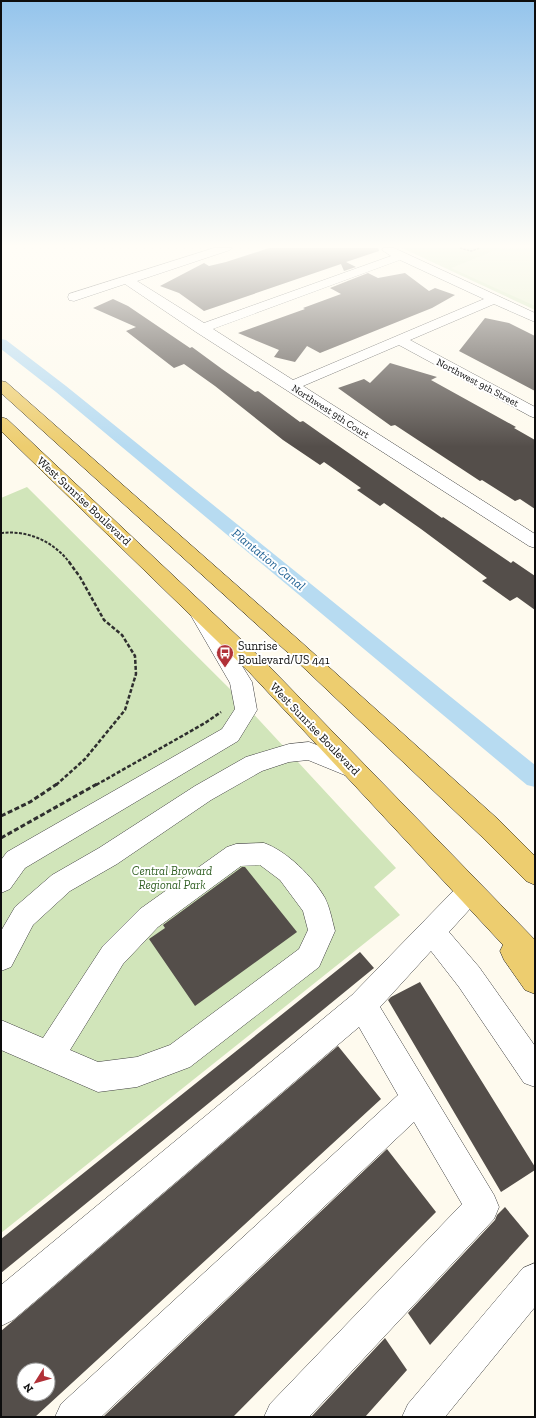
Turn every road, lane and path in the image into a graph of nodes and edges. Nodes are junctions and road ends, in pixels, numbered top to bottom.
1 (179, 314) edge
2 (242, 314) edge
3 (461, 314) edge
4 (201, 329) junction
5 (400, 340) junction
6 (1, 385) edge
7 (291, 386) junction
8 (535, 413) edge
9 (1, 422) edge
10 (1, 533) edge
11 (535, 542) edge
12 (198, 610) junction
13 (222, 710) dead end
14 (352, 768) junction
15 (1, 816) edge
16 (490, 828) junction
17 (1, 838) edge
18 (535, 865) edge
19 (535, 873) edge
20 (1, 881) edge
21 (470, 891) junction
22 (432, 931) junction
23 (1, 958) edge
24 (535, 960) edge
25 (535, 980) edge
26 (362, 1005) junction
27 (1, 1035) edge
28 (49, 1056) junction
29 (535, 1072) edge
30 (417, 1098) junction
31 (535, 1280) edge
32 (1, 1308) edge
33 (74, 1417) edge
34 (282, 1417) edge
35 (421, 1417) edge

1 - 4 street, Northwest 9th Court
2 - 4 street
3 - 5 street
4 - 7 street, Northwest 9th Court
5 - 7 street
5 - 8 street, Northwest 9th Street
6 - 16 main road
7 - 11 street, Northwest 9th Court
9 - 12 main road, West Sunrise Boulevard
10 - 15 path
12 - 14 main road, West Sunrise Boulevard
12 - 20 street
13 - 17 path
14 - 21 main road, West Sunrise Boulevard
14 - 23 street
16 - 18 main road
16 - 19 main road
21 - 22 street
21 - 24 main road, West Sunrise Boulevard
21 - 25 main road
22 - 26 street
22 - 29 street
26 - 30 street
26 - 32 street
27 - 28 street
28 - 28 street
30 - 33 street
30 - 34 street
31 - 35 street

